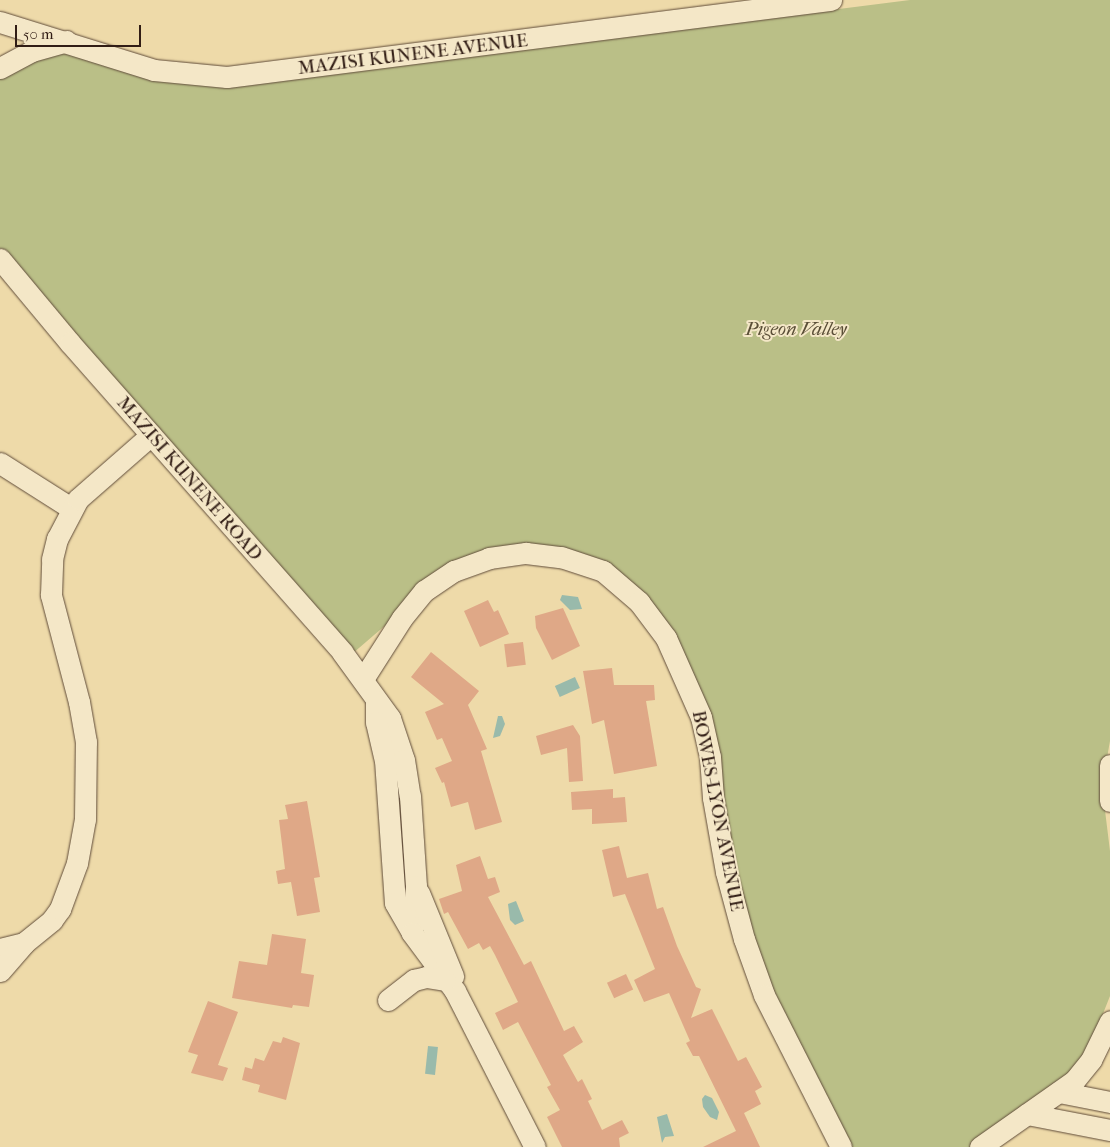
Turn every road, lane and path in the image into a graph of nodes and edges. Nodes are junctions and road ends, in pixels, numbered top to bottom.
1 (831, 0) edge
2 (0, 22) edge
3 (67, 40) junction
4 (0, 68) edge
5 (0, 259) edge
6 (151, 435) junction
7 (0, 463) edge
8 (72, 508) junction
9 (363, 679) junction
10 (376, 701) junction
11 (1110, 765) edge
12 (1110, 800) edge
13 (416, 886) junction
14 (412, 933) junction
15 (24, 943) junction
16 (0, 949) edge
17 (0, 971) edge
18 (450, 986) junction
19 (388, 1000) dead end
20 (1110, 1021) edge
21 (1060, 1092) junction
22 (1110, 1102) edge
23 (1027, 1114) junction
24 (1110, 1130) edge
25 (536, 1147) edge
26 (841, 1147) edge
27 (980, 1147) edge

1 - 3 street, MAZISI KUNENE AVENUE
2 - 3 street, MAZISI KUNENE AVENUE
3 - 4 street
5 - 6 street, MAZISI KUNENE ROAD
6 - 8 street
6 - 9 street, MAZISI KUNENE ROAD
7 - 8 street
8 - 15 street
9 - 10 street, MAZISI KUNENE ROAD
9 - 26 street, BOWES-LYON AVENUE
10 - 13 street, MAZISI KUNENE ROAD
10 - 14 street, MAZISI KUNENE ROAD
11 - 12 street
13 - 14 street
13 - 18 street
14 - 18 street
15 - 16 street
15 - 17 street
18 - 19 street
18 - 25 street
20 - 21 street
21 - 22 street
21 - 23 street
23 - 24 street
23 - 27 street

